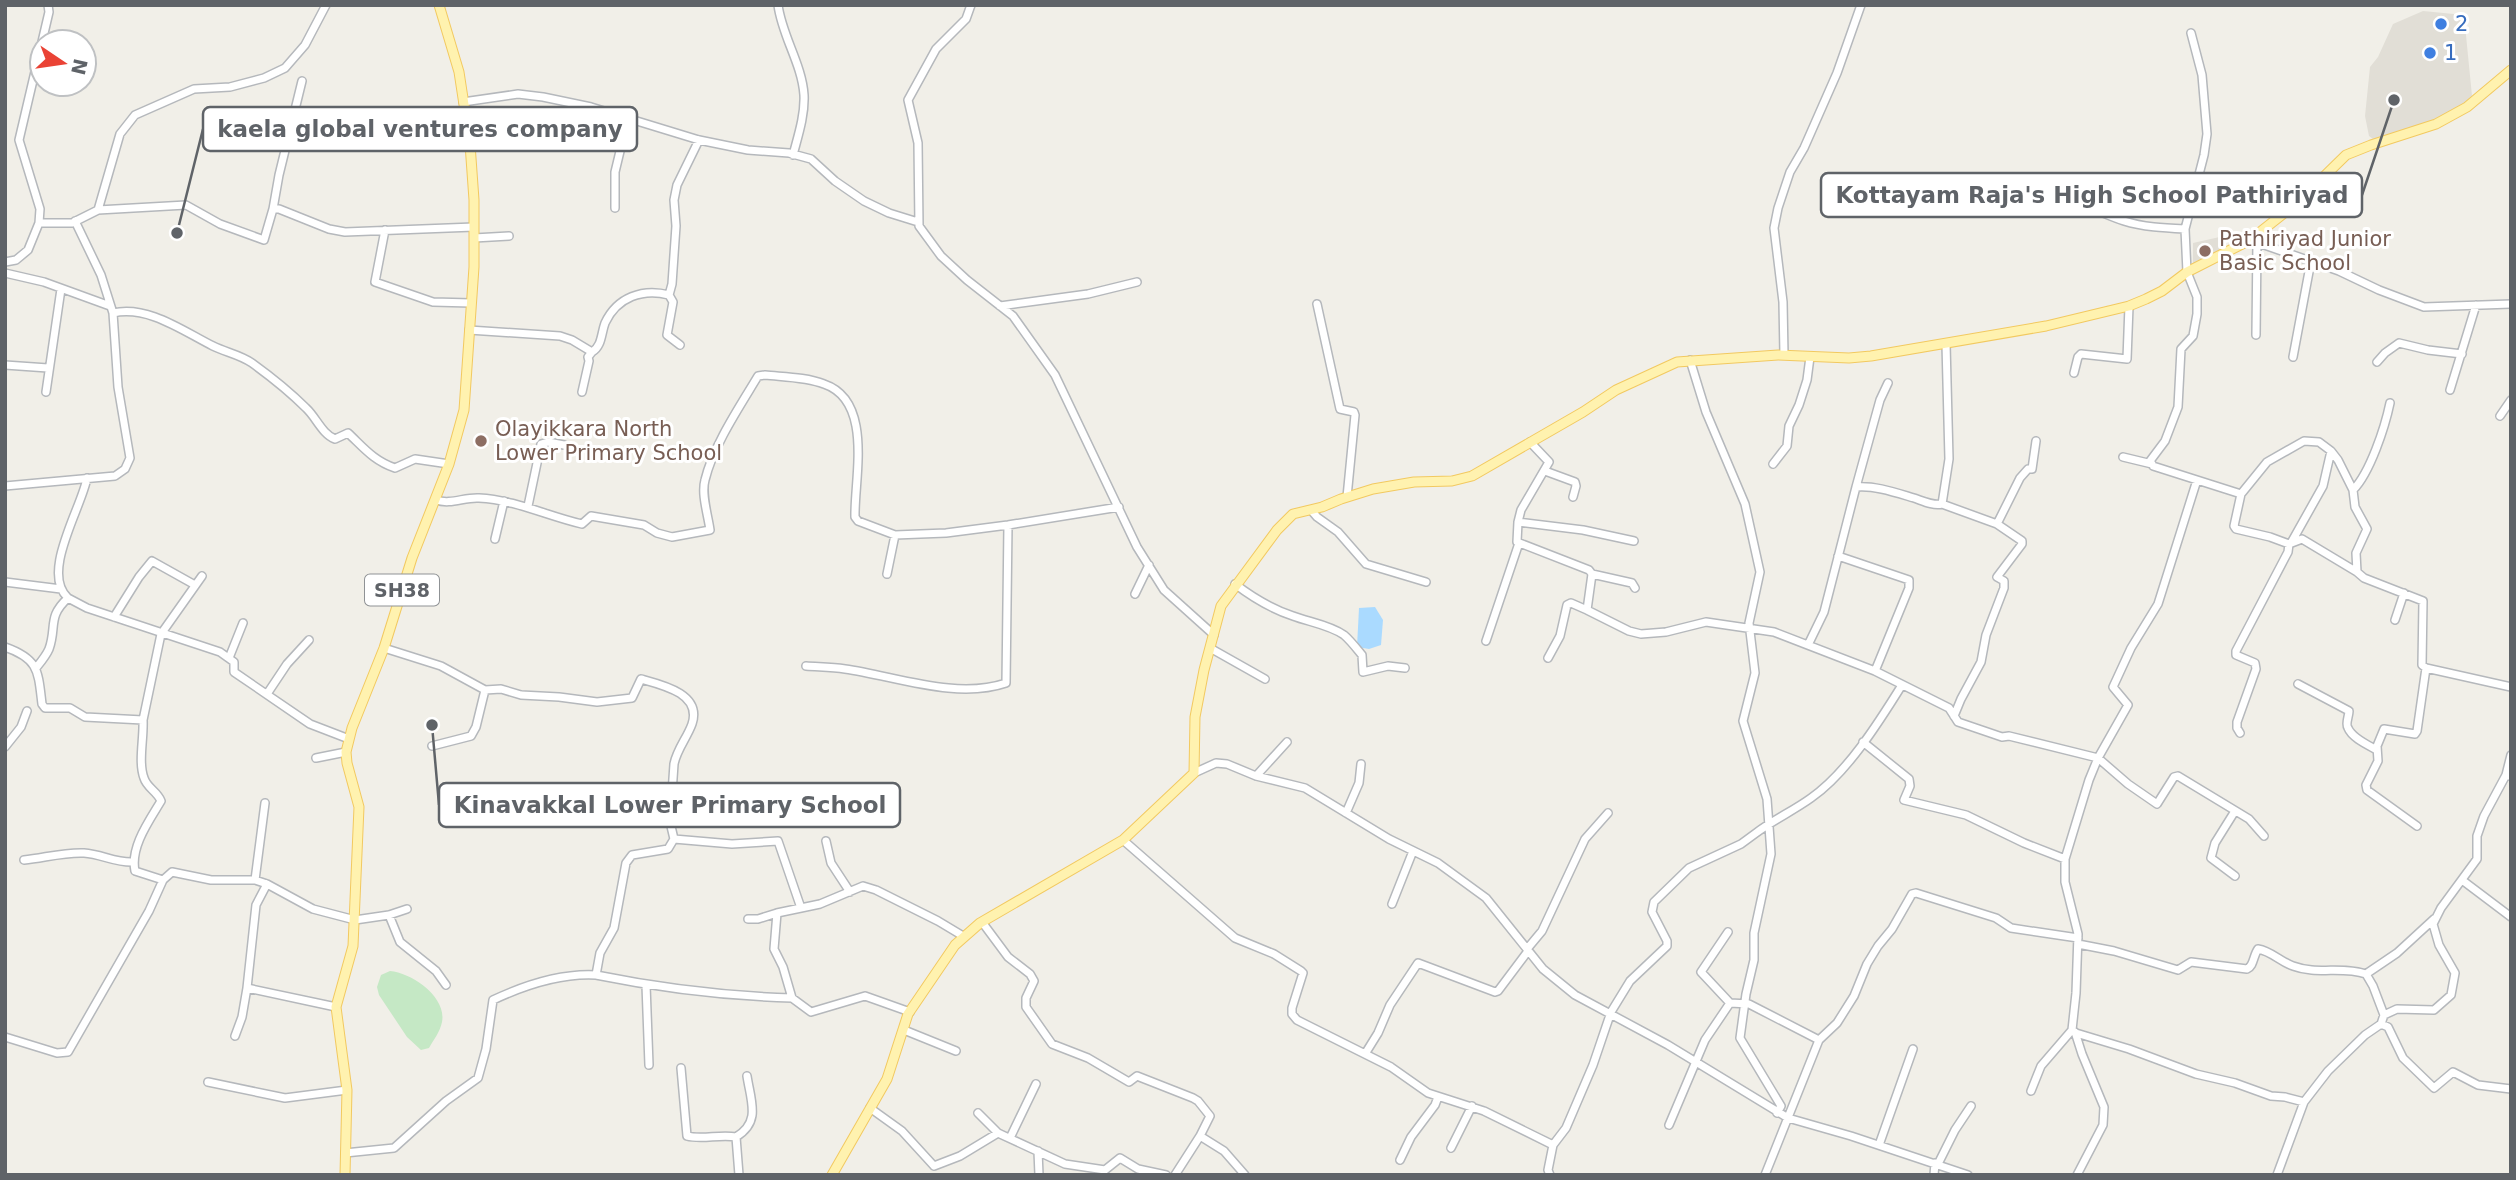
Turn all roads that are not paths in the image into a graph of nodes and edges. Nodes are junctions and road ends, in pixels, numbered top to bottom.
1 (48, 5) edge
2 (326, 5) edge
3 (439, 5) edge
4 (778, 5) edge
5 (971, 5) edge
6 (1861, 5) edge
7 (2191, 33) dead end
8 (2511, 69) edge
9 (302, 81) dead end
10 (463, 102) junction
11 (628, 118) junction
12 (699, 140) junction
13 (793, 155) junction
14 (2059, 204) dead end
15 (615, 208) dead end
16 (273, 209) junction
17 (98, 210) junction
18 (75, 221) junction
19 (918, 222) junction
20 (39, 223) junction
21 (474, 227) junction
22 (2185, 229) junction
23 (385, 230) junction
24 (509, 236) dead end
25 (474, 238) junction
26 (2253, 241) junction
27 (2311, 261) junction
28 (7, 262) edge
29 (2187, 272) junction
30 (5, 273) edge
31 (1137, 282) dead end
32 (61, 289) junction
33 (669, 295) junction
34 (471, 303) junction
35 (1317, 304) dead end
36 (2511, 304) edge
37 (2476, 305) junction
38 (1000, 306) junction
39 (2129, 306) junction
40 (111, 310) junction
41 (469, 330) junction
42 (2256, 335) dead end
43 (1947, 344) junction
44 (680, 345) dead end
45 (592, 352) junction
46 (2462, 354) junction
47 (1784, 355) junction
48 (1810, 357) junction
49 (2293, 357) dead end
50 (1690, 360) junction
51 (2377, 362) dead end
52 (5, 365) edge
53 (48, 368) junction
54 (2074, 373) dead end
55 (1888, 383) dead end
56 (2450, 390) dead end
57 (46, 392) dead end
58 (582, 392) dead end
59 (2511, 400) edge
60 (2390, 403) dead end
61 (2500, 416) dead end
62 (2036, 441) dead end
63 (1530, 442) junction
64 (564, 444) dead end
65 (2331, 452) junction
66 (2123, 457) dead end
67 (449, 464) junction
68 (1773, 464) dead end
69 (2152, 464) junction
70 (1545, 471) junction
71 (87, 478) junction
72 (2197, 481) junction
73 (5, 486) edge
74 (1856, 487) junction
75 (2353, 489) junction
76 (2241, 494) junction
77 (1347, 497) junction
78 (1573, 497) dead end
79 (436, 500) junction
80 (504, 501) junction
81 (1942, 504) junction
82 (528, 506) junction
83 (1119, 507) junction
84 (1311, 510) junction
85 (1518, 522) junction
86 (1997, 524) junction
87 (1008, 526) junction
88 (895, 535) junction
89 (495, 539) dead end
90 (1634, 541) dead end
91 (1519, 543) junction
92 (2290, 543) junction
93 (1838, 556) junction
94 (1149, 565) junction
95 (2357, 572) junction
96 (1592, 573) junction
97 (887, 574) dead end
98 (202, 576) dead end
99 (5, 582) edge
100 (1426, 582) dead end
101 (1235, 584) junction
102 (195, 586) junction
103 (1635, 588) dead end
104 (61, 589) junction
105 (2404, 593) junction
106 (1135, 594) dead end
107 (68, 598) junction
108 (1587, 610) junction
109 (114, 617) junction
110 (2395, 620) dead end
111 (243, 623) dead end
112 (1750, 629) junction
113 (162, 634) junction
114 (1214, 635) junction
115 (309, 640) dead end
116 (1486, 641) dead end
117 (1808, 645) junction
118 (5, 647) edge
119 (384, 648) junction
120 (1210, 648) junction
121 (229, 657) junction
122 (1548, 658) dead end
123 (806, 666) dead end
124 (36, 668) junction
125 (1405, 668) dead end
126 (2426, 668) junction
127 (1875, 671) junction
128 (1265, 679) dead end
129 (2298, 684) dead end
130 (1902, 685) junction
131 (2511, 687) edge
132 (485, 690) junction
133 (267, 694) junction
134 (27, 711) dead end
135 (1954, 716) junction
136 (144, 720) junction
137 (2240, 733) dead end
138 (349, 739) junction
139 (1863, 741) junction
140 (1287, 742) dead end
141 (432, 746) dead end
142 (5, 747) edge
143 (2377, 750) junction
144 (346, 752) junction
145 (2511, 755) edge
146 (316, 758) dead end
147 (2098, 758) junction
148 (1361, 764) dead end
149 (1194, 773) junction
150 (2509, 775) edge
151 (1256, 776) junction
152 (265, 803) dead end
153 (2234, 810) junction
154 (1346, 813) junction
155 (1608, 813) dead end
156 (1769, 823) junction
157 (2417, 826) dead end
158 (2264, 836) dead end
159 (674, 839) junction
160 (1123, 840) junction
161 (826, 841) dead end
162 (1413, 851) junction
163 (2065, 859) junction
164 (23, 860) dead end
165 (134, 862) junction
166 (2235, 876) dead end
167 (163, 880) junction
168 (255, 880) junction
169 (2462, 880) junction
170 (267, 884) junction
171 (850, 892) junction
172 (1392, 904) dead end
173 (801, 908) junction
174 (407, 909) dead end
175 (777, 913) junction
176 (389, 915) junction
177 (2437, 916) junction
178 (2511, 917) edge
179 (748, 919) dead end
180 (355, 920) junction
181 (982, 922) junction
182 (1728, 932) dead end
183 (963, 936) junction
184 (2078, 941) junction
185 (1528, 950) junction
186 (2366, 974) junction
187 (596, 975) junction
188 (446, 985) dead end
189 (646, 985) junction
190 (247, 988) junction
191 (792, 998) junction
192 (1730, 1003) junction
193 (1745, 1004) junction
194 (336, 1007) junction
195 (910, 1012) junction
196 (1611, 1012) junction
197 (2384, 1015) junction
198 (2381, 1024) junction
199 (904, 1030) junction
200 (2074, 1031) junction
201 (235, 1036) dead end
202 (5, 1037) edge
203 (1819, 1040) junction
204 (1913, 1049) dead end
205 (956, 1051) dead end
206 (1365, 1054) junction
207 (1696, 1063) junction
208 (649, 1065) dead end
209 (681, 1068) dead end
210 (747, 1076) dead end
211 (208, 1082) dead end
212 (1036, 1084) dead end
213 (2511, 1089) edge
214 (347, 1090) junction
215 (2031, 1091) dead end
216 (1438, 1097) junction
217 (2304, 1102) junction
218 (1472, 1106) junction
219 (1971, 1106) dead end
220 (870, 1108) junction
221 (978, 1112) dead end
222 (1777, 1113) junction
223 (1788, 1118) junction
224 (1670, 1125) dead end
225 (998, 1133) junction
226 (1200, 1136) junction
227 (736, 1137) junction
228 (1010, 1138) junction
229 (1553, 1145) junction
230 (1879, 1145) junction
231 (1451, 1148) dead end
232 (1038, 1151) junction
233 (345, 1153) junction
234 (1400, 1160) dead end
235 (1549, 1164) junction
236 (1937, 1164) junction
237 (934, 1166) junction
238 (1107, 1172) edge
239 (345, 1175) edge
240 (738, 1175) edge
241 (832, 1175) edge
242 (929, 1175) edge
243 (1039, 1175) edge
244 (1166, 1175) edge
245 (1175, 1175) edge
246 (1245, 1175) edge
247 (1540, 1175) edge
248 (1550, 1175) edge
249 (1765, 1175) edge
250 (1934, 1175) edge
251 (1968, 1175) edge
252 (2077, 1175) edge
253 (2277, 1175) edge

1 - 20 street
2 - 17 street
3 - 10 main road, SH38
4 - 13 street
5 - 19 street
6 - 47 street
7 - 22 street
8 - 26 main road
9 - 16 street
10 - 11 street
10 - 21 main road, SH38
11 - 12 street
11 - 15 street
12 - 13 street
12 - 33 street
13 - 19 street
14 - 22 street
16 - 17 street
16 - 23 street
17 - 18 street
18 - 20 street
18 - 40 street
19 - 38 street
20 - 28 street
21 - 23 street
21 - 25 main road, SH38
22 - 29 street
23 - 34 street
24 - 25 street
25 - 34 main road, SH38
26 - 27 street
26 - 29 main road
26 - 42 street
27 - 37 street
27 - 49 street
28 - 30 street
29 - 39 main road
29 - 69 street
30 - 32 street
31 - 38 street
32 - 40 street
32 - 53 street
33 - 44 street
33 - 45 street
34 - 41 main road, SH38
35 - 77 street
36 - 37 street
37 - 46 street
38 - 83 street
39 - 43 main road
39 - 54 street
40 - 67 street
40 - 71 street
41 - 45 street
41 - 67 main road, SH38
43 - 48 main road
43 - 81 street
45 - 58 street
46 - 51 street
46 - 56 street
47 - 48 main road
47 - 50 main road
48 - 68 street
50 - 63 main road
50 - 112 street
52 - 53 street
53 - 57 street
55 - 74 street
59 - 61 street
60 - 75 street
62 - 86 street
63 - 70 street
63 - 77 main road
64 - 82 street
65 - 75 street
65 - 76 street
65 - 92 street
66 - 69 street
67 - 79 main road, SH38
69 - 72 street
70 - 78 street
70 - 85 street
71 - 73 street
71 - 104 street
72 - 76 street
72 - 147 street
74 - 81 street
74 - 93 street
75 - 95 street
76 - 92 street
77 - 84 main road
79 - 80 street
79 - 119 main road, SH38
80 - 82 street
80 - 89 street
81 - 86 street
82 - 88 street
83 - 87 street
83 - 94 street
84 - 100 street
84 - 101 main road
85 - 90 street
85 - 91 street
86 - 135 street
87 - 88 street
87 - 123 street
88 - 97 street
91 - 96 street
91 - 116 street
92 - 95 street
92 - 137 street
93 - 117 street
93 - 127 street
94 - 106 street
94 - 114 street
95 - 105 street
96 - 103 street
96 - 108 street
98 - 102 street
99 - 104 street
101 - 114 main road
101 - 125 street
102 - 109 street
102 - 113 street
104 - 107 street
105 - 110 street
105 - 126 street
107 - 109 street
107 - 124 street
108 - 112 street
108 - 122 street
109 - 113 street
111 - 121 street
112 - 117 street
112 - 156 street
113 - 121 street
113 - 136 street
114 - 120 main road
115 - 133 street
117 - 127 street
118 - 124 street
119 - 132 street
119 - 138 main road, SH38
120 - 128 street
120 - 149 main road
121 - 133 street
124 - 136 street
126 - 131 street
126 - 143 street
127 - 130 street
129 - 143 street
130 - 135 street
130 - 139 street
132 - 141 street
132 - 159 street
133 - 138 street
134 - 142 street
135 - 147 street
136 - 165 street
138 - 144 main road, SH38
139 - 156 street
139 - 163 street
140 - 151 street
143 - 157 street
144 - 146 street
144 - 180 main road, SH38
145 - 150 street
147 - 153 street
147 - 163 street
148 - 154 street
149 - 151 street
149 - 160 main road
150 - 169 street
151 - 154 street
152 - 168 street
153 - 158 street
153 - 166 street
154 - 162 street
155 - 185 street
156 - 193 street
156 - 196 street
159 - 173 street
159 - 187 street
160 - 181 main road
160 - 206 street
161 - 171 street
162 - 172 street
162 - 185 street
163 - 184 street
164 - 165 street
165 - 167 street
167 - 168 street
167 - 202 street
168 - 170 street
169 - 177 street
169 - 178 street
170 - 180 street
170 - 190 street
171 - 173 street
171 - 183 street
173 - 175 street
174 - 176 street
175 - 179 street
175 - 191 street
176 - 180 street
176 - 188 street
177 - 186 street
177 - 197 street
180 - 194 main road, SH38
181 - 183 main road
181 - 226 street
182 - 192 street
183 - 195 main road
184 - 186 street
184 - 200 street
184 - 203 street
185 - 196 street
185 - 206 street
186 - 197 street
187 - 189 street
187 - 233 street
189 - 191 street
189 - 208 street
190 - 194 street
190 - 201 street
191 - 195 street
192 - 193 street
192 - 207 street
193 - 203 street
193 - 222 street
194 - 214 main road, SH38
195 - 199 main road
196 - 207 street
196 - 229 street
197 - 198 street
198 - 213 street
198 - 217 street
199 - 205 street
199 - 220 main road
200 - 215 street
200 - 217 street
200 - 252 street
203 - 223 street
204 - 230 street
206 - 216 street
207 - 222 street
207 - 224 street
209 - 227 street
210 - 227 street
211 - 214 street
212 - 228 street
214 - 233 main road, SH38
216 - 218 street
216 - 234 street
217 - 253 street
218 - 229 street
218 - 231 street
219 - 236 street
220 - 237 street
220 - 241 main road
221 - 225 street
222 - 223 street
223 - 230 street
223 - 249 street
225 - 228 street
225 - 237 street
226 - 245 street
226 - 246 street
227 - 240 street
228 - 232 street
229 - 235 street
230 - 236 street
232 - 238 street
232 - 243 street
233 - 239 main road, SH38
235 - 247 street
235 - 248 street
236 - 250 street
236 - 251 street
237 - 242 street
238 - 244 street

